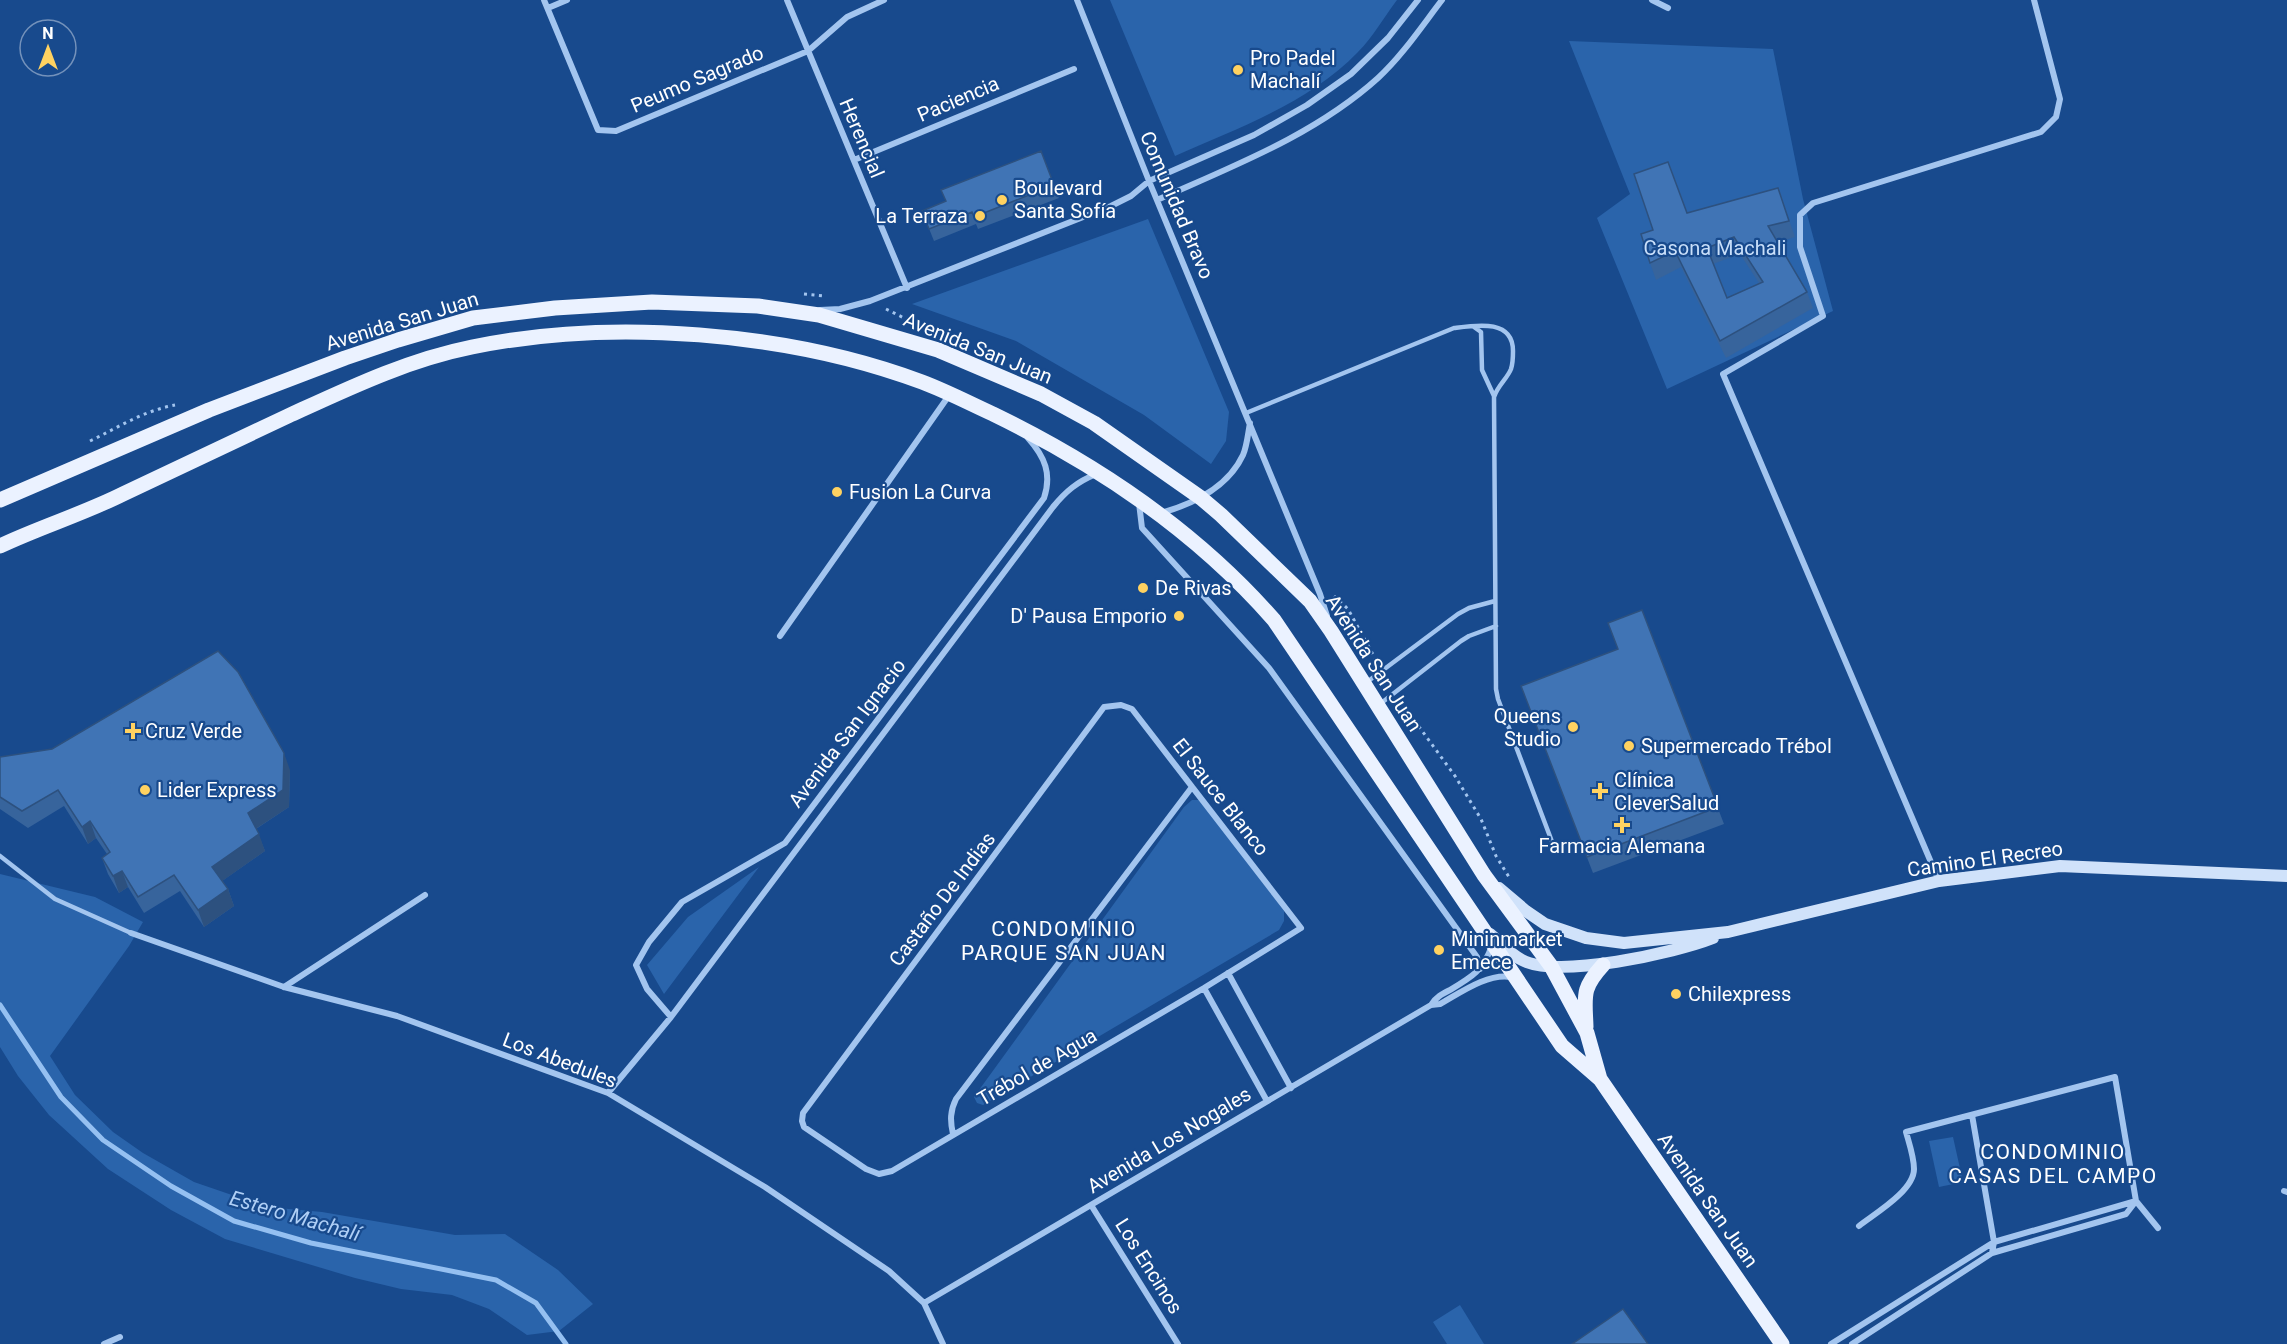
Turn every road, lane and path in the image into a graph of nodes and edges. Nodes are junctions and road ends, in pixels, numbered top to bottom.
1 (544, 0) edge
2 (567, 0) edge
3 (787, 0) edge
4 (884, 0) edge
5 (1077, 0) edge
6 (1418, 0) edge
7 (1442, 0) edge
8 (1652, 0) edge
9 (2034, 0) edge
10 (548, 8) junction
11 (1668, 8) dead end
12 (808, 51) junction
13 (1074, 69) dead end
14 (854, 160) junction
15 (1149, 182) junction
16 (1157, 200) junction
17 (907, 288) junction
18 (794, 293) dead end
19 (828, 296) dead end
20 (870, 301) junction
21 (786, 311) junction
22 (1472, 326) junction
23 (937, 331) dead end
24 (950, 394) junction
25 (1494, 396) junction
26 (178, 405) dead end
27 (1246, 412) junction
28 (1250, 422) junction
29 (1019, 427) junction
30 (84, 444) dead end
31 (1100, 472) junction
32 (1201, 498) junction
33 (1139, 499) junction
34 (0, 500) edge
35 (1159, 514) junction
36 (0, 546) edge
37 (1315, 582) junction
38 (1495, 601) junction
39 (1496, 626) junction
40 (1331, 631) junction
41 (780, 636) dead end
42 (922, 660) junction
43 (934, 668) junction
44 (1382, 671) junction
45 (1364, 684) junction
46 (1395, 692) junction
47 (1378, 705) junction
48 (1104, 707) joint
49 (1192, 787) junction
50 (786, 843) junction
51 (1554, 847) dead end
52 (796, 852) junction
53 (0, 856) edge
54 (1484, 875) junction
55 (2287, 876) edge
56 (1939, 880) junction
57 (1511, 882) dead end
58 (425, 895) dead end
59 (1480, 926) junction
60 (1301, 928) joint
61 (1728, 932) junction
62 (131, 933) joint
63 (1492, 943) junction
64 (1603, 965) junction
65 (1551, 966) junction
66 (1480, 969) junction
67 (1228, 973) junction
68 (1515, 978) junction
69 (284, 987) junction
70 (1204, 988) junction
71 (1431, 1005) junction
72 (671, 1017) junction
73 (1587, 1033) junction
74 (1600, 1079) junction
75 (1292, 1088) junction
76 (608, 1093) junction
77 (1267, 1101) junction
78 (805, 1109) joint
79 (1972, 1115) junction
80 (953, 1134) junction
81 (2136, 1201) junction
82 (1092, 1205) junction
83 (1859, 1226) dead end
84 (2158, 1228) dead end
85 (1994, 1242) junction
86 (1992, 1253) junction
87 (924, 1303) junction
88 (120, 1337) dead end
89 (104, 1344) edge
90 (944, 1344) edge
91 (1178, 1344) edge
92 (1782, 1344) edge
93 (1831, 1344) edge
94 (1852, 1344) edge

1 - 10 street
2 - 10 street
3 - 12 street, Herencial
4 - 12 street, Peumo Sagrado
5 - 15 street, Comunidad Bravo
6 - 15 street
7 - 16 street
8 - 11 street
9 - 56 street
10 - 12 street, Peumo Sagrado
12 - 14 street, Herencial
13 - 14 street, Paciencia
14 - 17 street, Herencial
15 - 16 street, Comunidad Bravo
15 - 17 street
16 - 27 street, Comunidad Bravo
17 - 20 street
18 - 19 path
20 - 21 street
20 - 23 path
21 - 32 main road, Avenida San Juan
21 - 34 main road, Avenida San Juan
22 - 25 lane
22 - 25 lane
22 - 27 lane
24 - 29 main road, Avenida San Juan
24 - 36 main road, Avenida San Juan
24 - 41 street
25 - 38 lane
26 - 30 path
27 - 28 street, Comunidad Bravo
28 - 32 street
28 - 37 street, Comunidad Bravo
29 - 31 main road, Avenida San Juan
29 - 42 street, Avenida San Ignacio
31 - 33 main road, Avenida San Juan
31 - 43 street, Avenida San Ignacio
32 - 35 street
32 - 40 main road, Avenida San Juan
33 - 35 main road, Avenida San Juan
33 - 66 street
35 - 59 main road, Avenida San Juan
37 - 40 street, Comunidad Bravo
37 - 44 path
38 - 39 lane
38 - 44 lane
39 - 46 lane
39 - 51 lane
40 - 45 main road, Avenida San Juan
42 - 43 street
42 - 50 street, Avenida San Ignacio
43 - 52 street, Avenida San Ignacio
44 - 45 lane
45 - 47 main road, Avenida San Juan
46 - 47 lane
46 - 57 path
47 - 54 main road, Avenida San Juan
48 - 49 street, El Sauce Blanco
48 - 78 street, Castaño De Indias
49 - 60 street, El Sauce Blanco
49 - 80 street
50 - 52 street
50 - 72 street, Avenida San Ignacio
52 - 72 street, Avenida San Ignacio
53 - 62 lane
54 - 61 main road, Camino El Recreo
54 - 65 main road, Avenida San Juan
55 - 56 main road, Camino El Recreo
56 - 61 main road, Camino El Recreo
58 - 69 street
59 - 63 main road, Avenida San Juan
59 - 65 main road, Camino El Recreo
60 - 67 street, Trébol de Agua
61 - 64 main road, Camino El Recreo
62 - 69 street, Los Abedules
63 - 66 street, Avenida Los Nogales
63 - 68 main road, Avenida San Juan
64 - 65 main road, Camino El Recreo
64 - 73 main road
65 - 73 main road, Avenida San Juan
66 - 71 street, Avenida Los Nogales
67 - 70 street, Trébol de Agua
67 - 75 street
68 - 71 street, Avenida Los Nogales
68 - 74 main road, Avenida San Juan
69 - 76 street, Los Abedules
70 - 77 street
70 - 80 street, Trébol de Agua
71 - 75 street, Avenida Los Nogales
72 - 76 street, Avenida San Ignacio
73 - 74 main road, Avenida San Juan
74 - 92 main road, Avenida San Juan
75 - 77 street, Avenida Los Nogales
76 - 87 street, Los Abedules
77 - 82 street, Avenida Los Nogales
78 - 80 street, Trébol de Agua
79 - 81 street
79 - 83 street
79 - 85 street
81 - 84 street
81 - 85 street
81 - 86 street
82 - 87 street, Avenida Los Nogales
82 - 91 street, Los Encinos
85 - 86 street
85 - 93 street
86 - 94 street
87 - 90 street, Los Abedules
88 - 89 street

